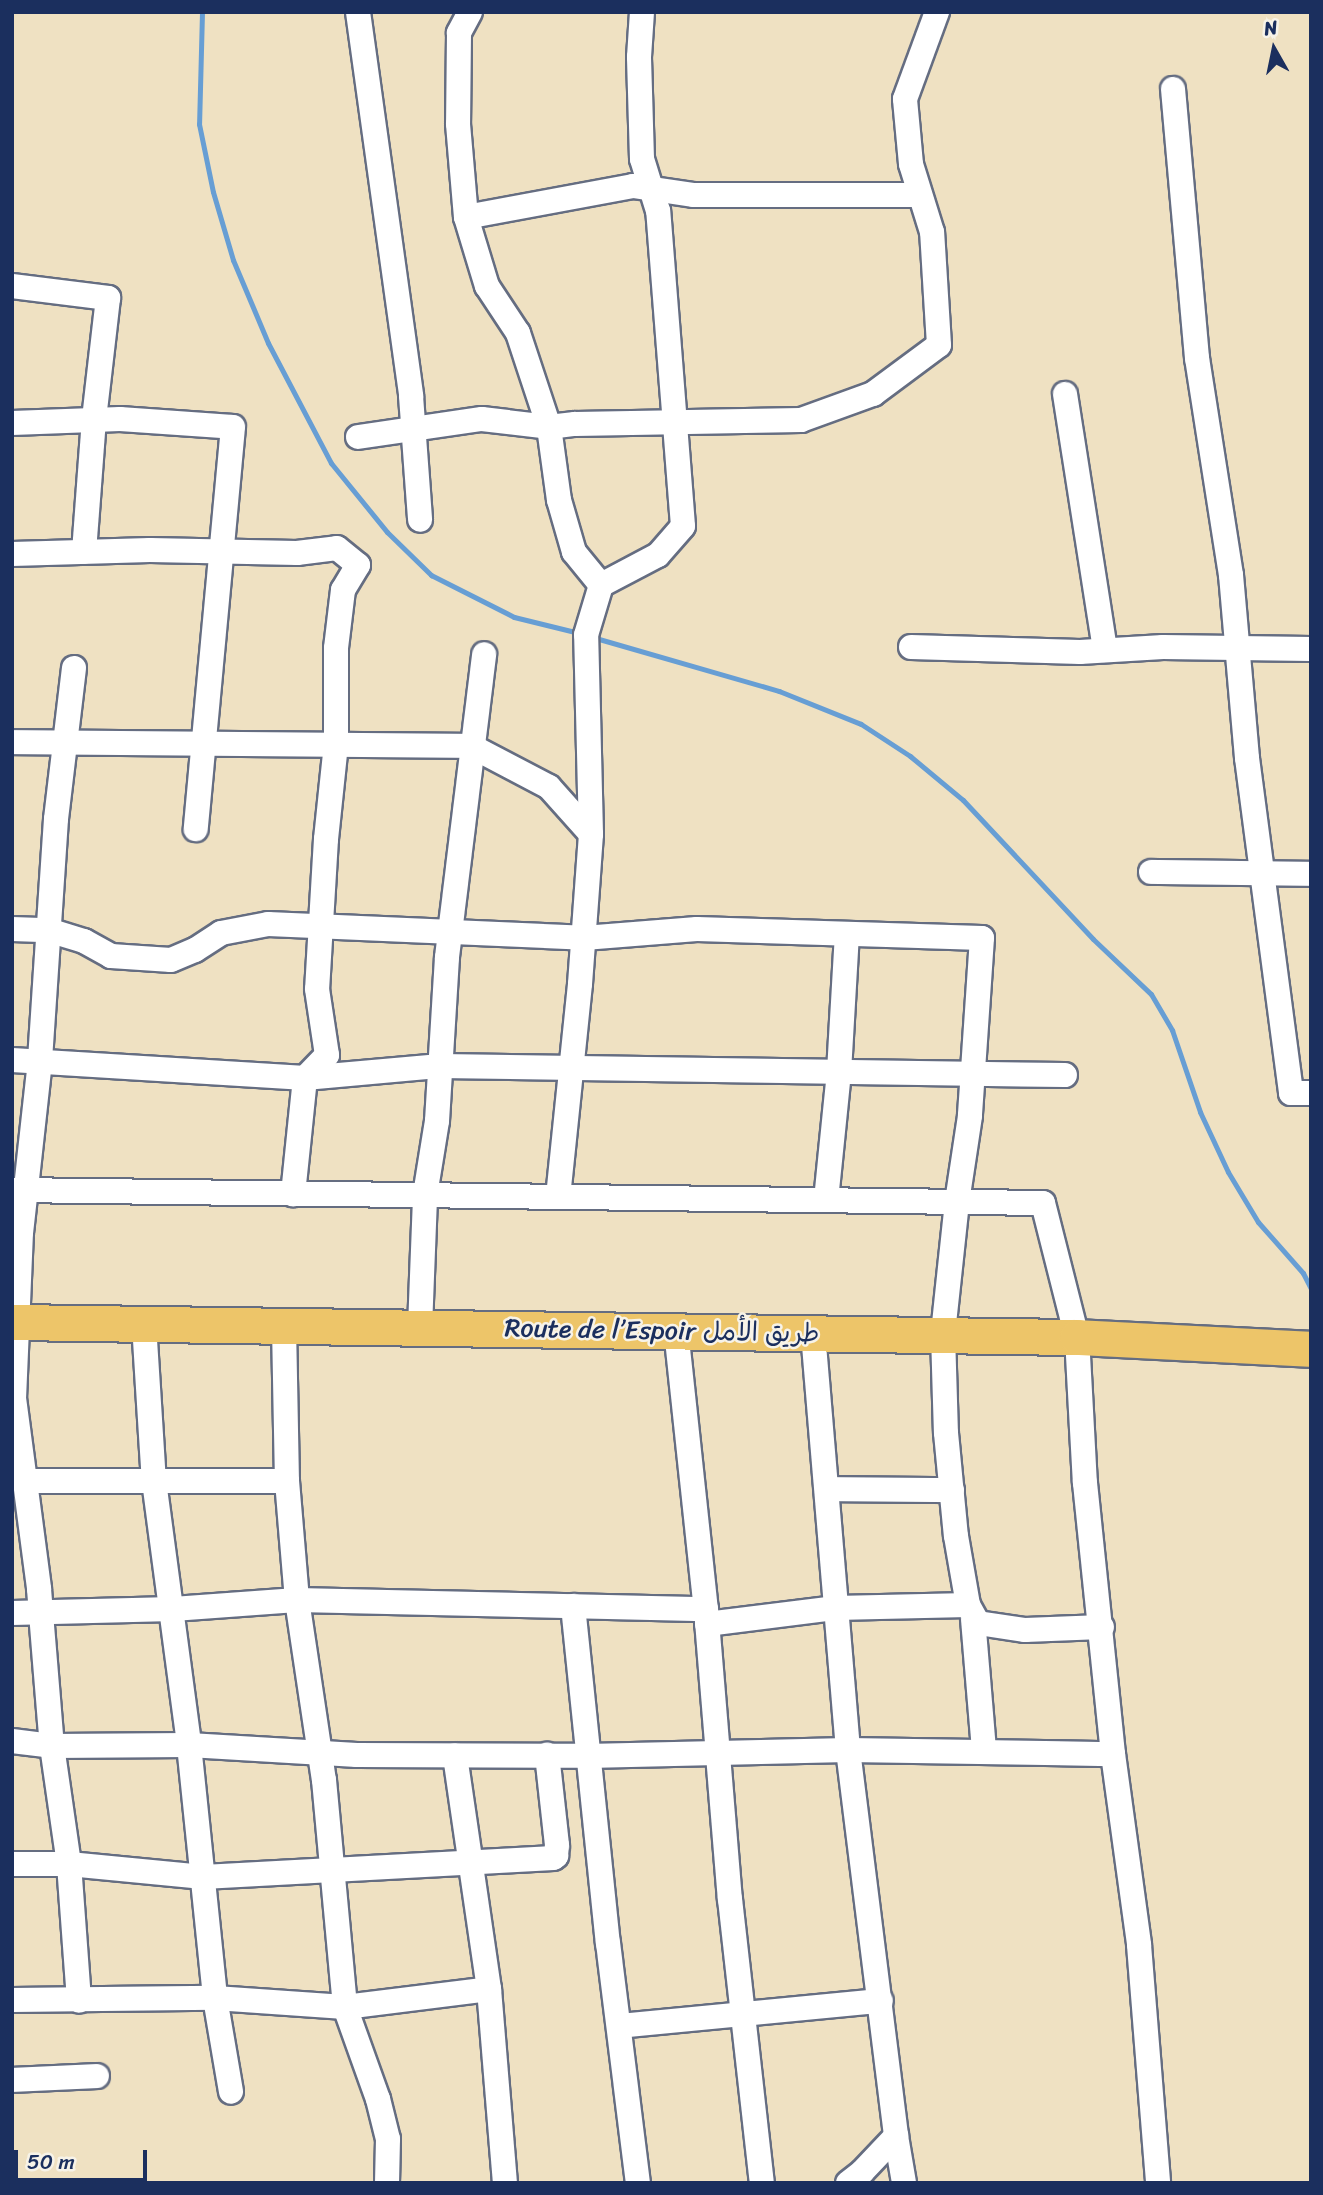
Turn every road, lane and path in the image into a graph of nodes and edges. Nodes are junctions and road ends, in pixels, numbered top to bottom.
1 (358, 12) edge
2 (470, 12) edge
3 (642, 12) edge
4 (937, 12) edge
5 (1173, 89) dead end
6 (651, 190) junction
7 (920, 195) junction
8 (466, 217) junction
9 (12, 286) edge
10 (1065, 394) dead end
11 (94, 419) junction
12 (12, 423) edge
13 (676, 423) junction
14 (413, 426) junction
15 (549, 427) junction
16 (358, 437) dead end
17 (420, 520) dead end
18 (85, 552) junction
19 (223, 553) junction
20 (12, 554) edge
21 (601, 585) junction
22 (912, 647) dead end
23 (1311, 649) edge
24 (1105, 650) junction
25 (1237, 650) junction
26 (484, 654) dead end
27 (74, 668) dead end
28 (12, 741) edge
29 (66, 742) junction
30 (204, 743) junction
31 (335, 744) junction
32 (471, 746) junction
33 (196, 829) dead end
34 (591, 834) junction
35 (1151, 872) dead end
36 (1311, 874) edge
37 (1262, 875) junction
38 (12, 929) edge
39 (321, 929) junction
40 (48, 930) junction
41 (450, 932) junction
42 (847, 934) junction
43 (584, 938) junction
44 (12, 1060) edge
45 (40, 1061) junction
46 (440, 1066) junction
47 (571, 1068) junction
48 (838, 1072) junction
49 (972, 1074) junction
50 (1065, 1075) dead end
51 (305, 1078) junction
52 (1311, 1093) edge
53 (19, 1190) edge
54 (293, 1194) junction
55 (425, 1195) junction
56 (558, 1197) junction
57 (825, 1200) junction
58 (957, 1202) junction
59 (15, 1322) edge
60 (144, 1324) junction
61 (284, 1326) junction
62 (420, 1328) junction
63 (676, 1330) junction
64 (813, 1333) junction
65 (943, 1334) junction
66 (1077, 1337) junction
67 (1310, 1349) edge
68 (16, 1455) edge
69 (27, 1481) junction
70 (154, 1481) junction
71 (287, 1481) junction
72 (827, 1489) junction
73 (952, 1490) junction
74 (297, 1600) junction
75 (573, 1606) junction
76 (836, 1608) junction
77 (173, 1609) junction
78 (40, 1610) junction
79 (970, 1612) junction
80 (12, 1613) edge
81 (707, 1617) junction
82 (1102, 1627) junction
83 (12, 1741) edge
84 (189, 1745) junction
85 (52, 1746) junction
86 (848, 1749) junction
87 (984, 1749) junction
88 (320, 1752) junction
89 (719, 1752) junction
90 (1113, 1754) junction
91 (456, 1755) junction
92 (547, 1755) junction
93 (587, 1756) junction
94 (470, 1861) junction
95 (12, 1864) edge
96 (69, 1864) junction
97 (333, 1870) junction
98 (203, 1877) junction
99 (489, 1989) junction
100 (215, 1998) junction
101 (12, 2000) edge
102 (881, 2000) junction
103 (79, 2001) junction
104 (345, 2007) junction
105 (743, 2014) junction
106 (619, 2026) junction
107 (97, 2076) dead end
108 (12, 2080) edge
109 (231, 2092) dead end
110 (895, 2136) junction
111 (387, 2183) edge
112 (505, 2183) edge
113 (638, 2183) edge
114 (762, 2183) edge
115 (848, 2183) edge
116 (904, 2183) edge
117 (1158, 2183) edge

1 - 14 street
2 - 8 street
3 - 6 street
4 - 7 street
5 - 25 street
6 - 7 street
6 - 8 street
6 - 13 street
7 - 13 street
8 - 15 street
9 - 11 street
10 - 24 street
11 - 12 street
11 - 18 street
11 - 19 street
13 - 15 street
13 - 21 street
14 - 15 street
14 - 16 street
14 - 17 street
15 - 21 street
18 - 19 street
18 - 20 street
19 - 30 street
19 - 31 street
21 - 34 street
22 - 24 street
23 - 25 street
24 - 25 street
25 - 37 street
26 - 32 street
27 - 29 street
28 - 29 street
29 - 30 street
29 - 40 street
30 - 31 street
30 - 33 street
31 - 32 street
31 - 39 street
32 - 34 street
32 - 41 street
34 - 43 street
35 - 37 street
36 - 37 street
37 - 52 street
38 - 40 street
39 - 40 street
39 - 41 street
39 - 51 street
40 - 45 street
41 - 43 street
41 - 46 street
42 - 43 street
42 - 48 street
42 - 49 street
43 - 47 street
44 - 45 street
45 - 51 street
45 - 53 street
46 - 47 street
46 - 51 street
46 - 55 street
47 - 48 street
47 - 56 street
48 - 49 street
48 - 57 street
49 - 50 street
49 - 58 street
51 - 54 street
53 - 54 street
53 - 59 street
54 - 55 street
55 - 56 street
55 - 62 street
56 - 57 street
57 - 58 street
58 - 65 street
58 - 66 street
59 - 60 highway, Route de l’Espoir طريق الأمل
59 - 68 street
60 - 61 highway, Route de l’Espoir طريق الأمل
60 - 70 street
61 - 62 highway, Route de l’Espoir طريق الأمل
61 - 71 street
62 - 63 highway, Route de l’Espoir طريق الأمل
63 - 64 highway, Route de l’Espoir طريق الأمل
63 - 81 street
64 - 65 highway, Route de l’Espoir طريق الأمل
64 - 72 street
65 - 66 highway, Route de l’Espoir طريق الأمل
65 - 73 street
66 - 67 highway, Route de l’Espoir طريق الأمل
66 - 82 street
68 - 69 street
69 - 70 street
69 - 78 street
70 - 71 street
70 - 77 street
71 - 74 street
72 - 73 street
72 - 76 street
73 - 79 street
74 - 75 street
74 - 77 street
74 - 88 street
75 - 81 street
75 - 93 street
76 - 79 street
76 - 81 street
76 - 86 street
77 - 78 street
77 - 84 street
78 - 80 street
78 - 85 street
79 - 82 street
79 - 87 street
81 - 89 street
82 - 90 street
83 - 85 street
84 - 85 street
84 - 88 street
84 - 98 street
85 - 96 street
86 - 87 street
86 - 89 street
86 - 102 street
87 - 90 street
88 - 91 street
88 - 97 street
89 - 93 street
89 - 105 street
90 - 117 street
91 - 92 street
91 - 94 street
92 - 93 street
92 - 94 street
93 - 106 street
94 - 97 street
94 - 99 street
95 - 96 street
96 - 98 street
96 - 103 street
97 - 98 street
97 - 104 street
98 - 100 street
99 - 104 street
99 - 112 street
100 - 103 street
100 - 104 street
100 - 109 street
101 - 103 street
102 - 105 street
102 - 110 street
104 - 111 street
105 - 106 street
105 - 114 street
106 - 113 street
107 - 108 street
110 - 115 street
110 - 116 street

